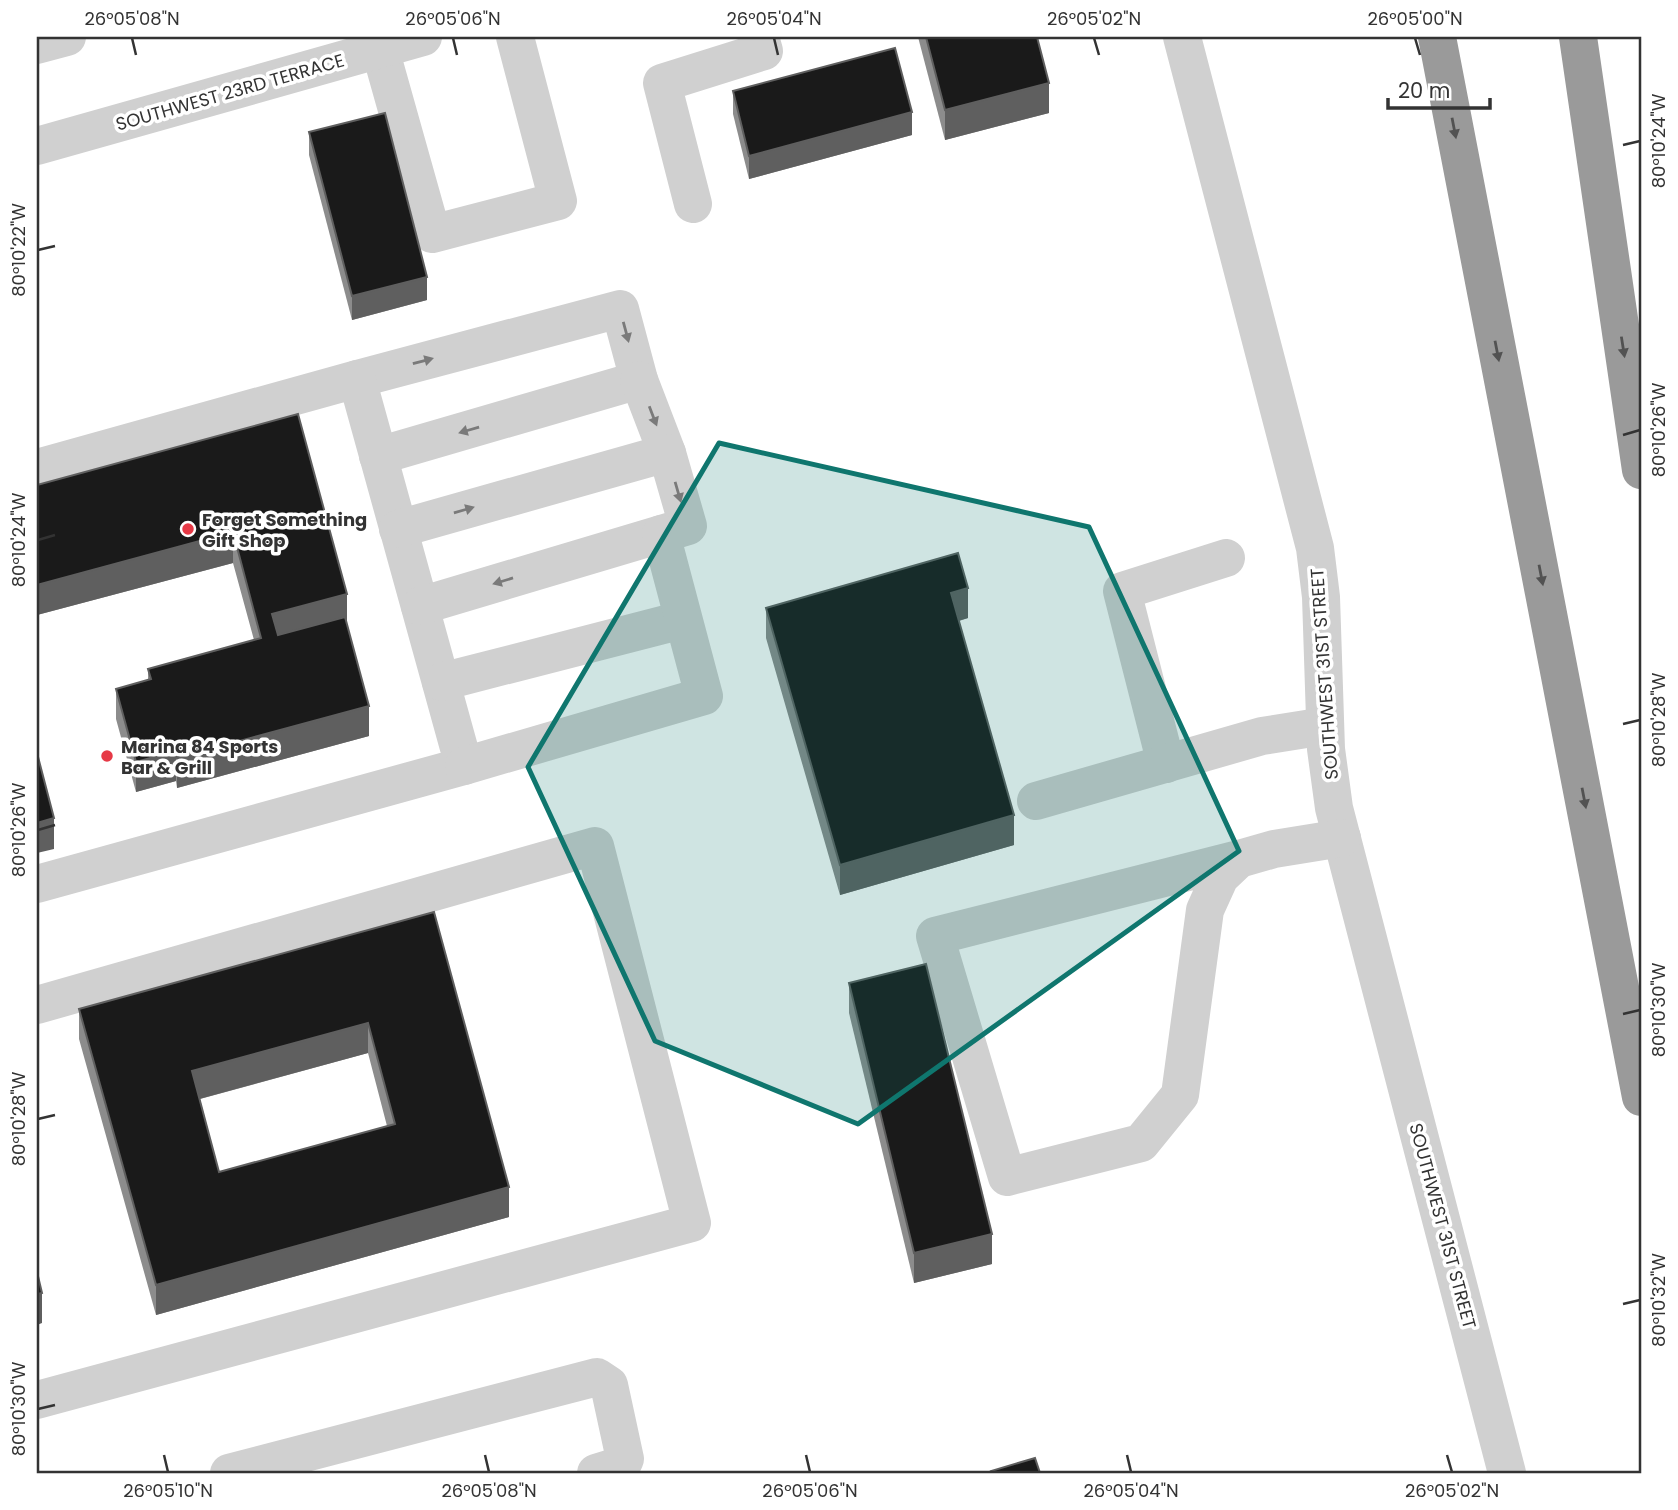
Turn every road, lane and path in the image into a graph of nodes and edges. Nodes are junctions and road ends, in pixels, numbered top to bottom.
1 (67, 37) edge
2 (423, 37) edge
3 (515, 37) edge
4 (760, 37) edge
5 (1182, 37) edge
6 (1437, 37) edge
7 (1551, 37) edge
8 (1578, 37) edge
9 (37, 45) edge
10 (380, 49) junction
11 (37, 146) edge
12 (692, 204) dead end
13 (1641, 318) edge
14 (357, 379) junction
15 (639, 380) junction
16 (667, 453) junction
17 (378, 456) junction
18 (37, 468) edge
19 (1641, 470) edge
20 (398, 529) junction
21 (660, 534) junction
22 (1226, 558) dead end
23 (420, 606) junction
24 (682, 620) junction
25 (441, 682) junction
26 (1325, 726) junction
27 (1166, 764) junction
28 (464, 766) junction
29 (1036, 802) dead end
30 (1342, 838) junction
31 (1239, 859) junction
32 (37, 884) edge
33 (37, 1006) edge
34 (1641, 1097) edge
35 (37, 1400) edge
36 (229, 1473) edge
37 (596, 1473) edge
38 (1507, 1473) edge

1 - 9 street
2 - 10 street, SOUTHWEST 23RD TERRACE
3 - 10 street
4 - 12 street
5 - 26 street, SOUTHWEST 31ST STREET
6 -> 34 highway
7 - 13 highway
8 -> 19 highway
10 - 11 street, SOUTHWEST 23RD TERRACE
14 -> 15 street
14 - 17 street
14 - 18 street
15 -> 16 street
15 -> 17 street
20 -> 16 street
16 -> 21 street
17 - 20 street
20 - 23 street
21 -> 23 street
21 - 24 street
22 - 27 street
23 - 25 street
24 - 25 street
24 - 28 street
25 - 28 street
26 - 27 street
26 - 30 street, SOUTHWEST 31ST STREET
27 - 29 street
28 - 32 street
30 - 31 street
30 - 38 street, SOUTHWEST 31ST STREET
31 - 31 street
33 - 35 street
36 - 37 street

